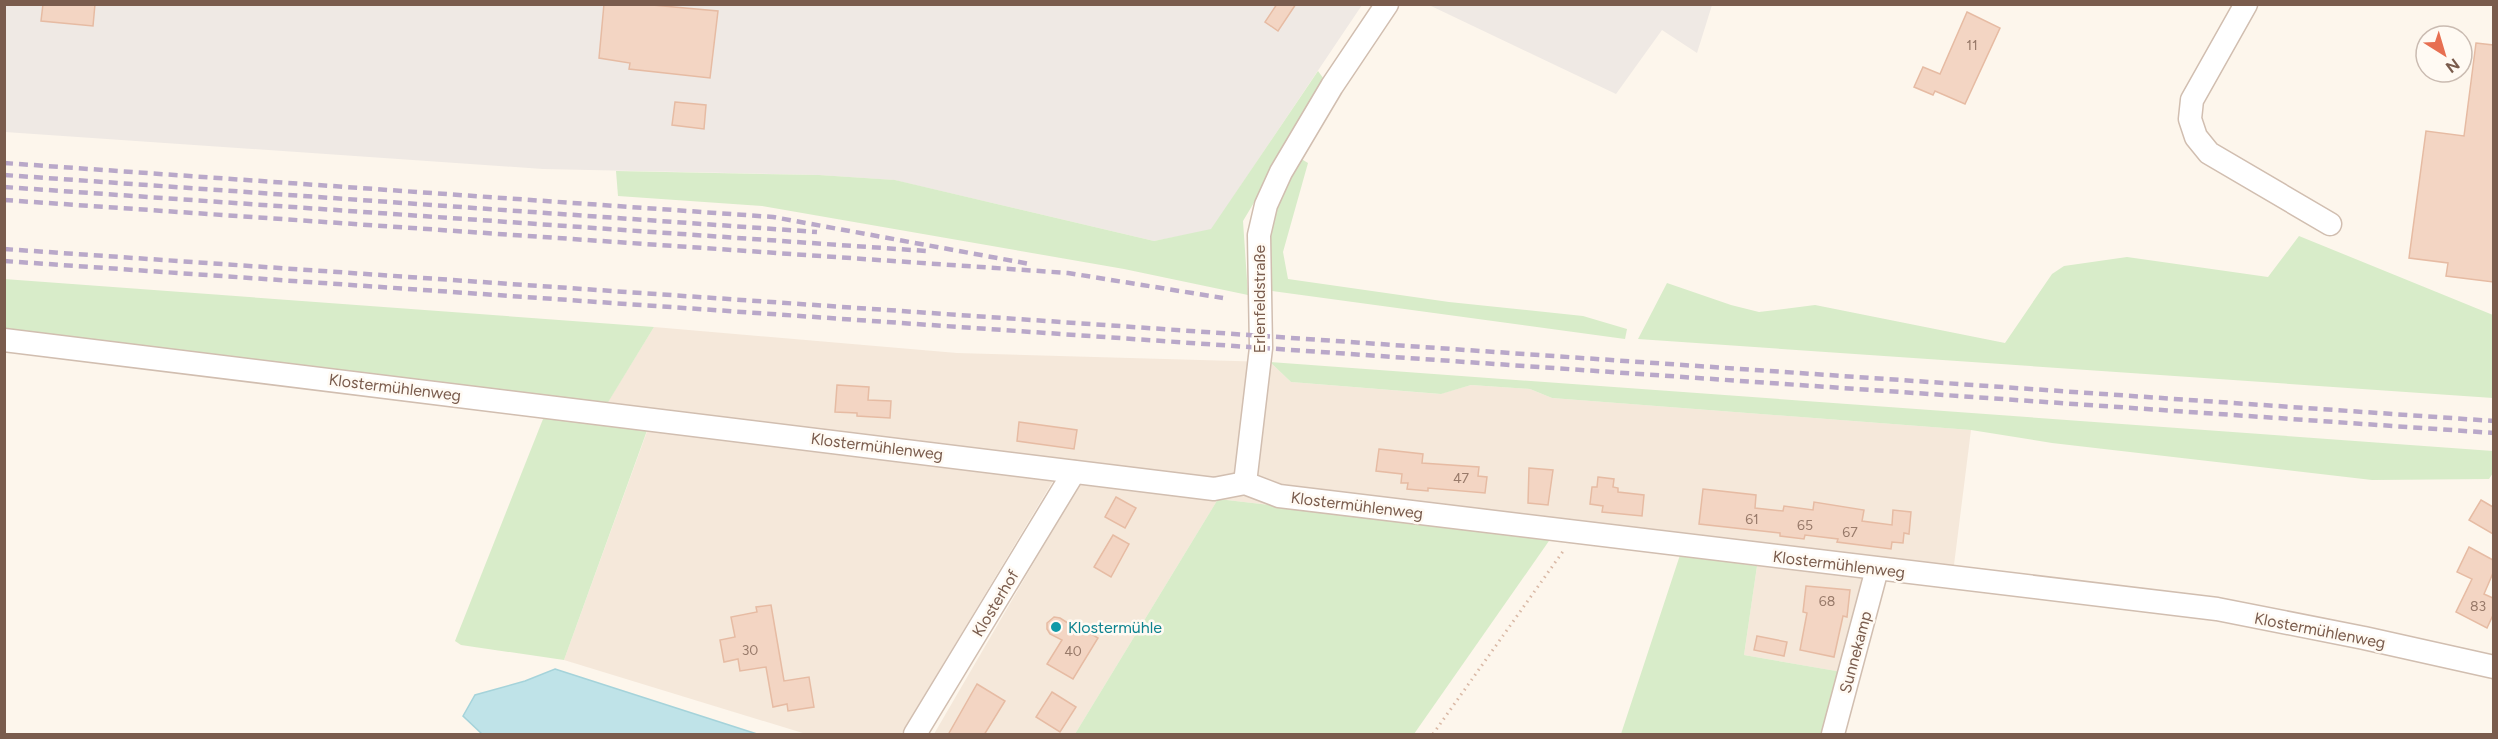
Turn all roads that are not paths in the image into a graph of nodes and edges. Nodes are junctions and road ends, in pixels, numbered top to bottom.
1 (1387, 4) edge
2 (2246, 4) edge
3 (2330, 224) dead end
4 (4, 340) edge
5 (1074, 472) junction
6 (1245, 483) junction
7 (1877, 569) junction
8 (2493, 667) edge
9 (915, 735) edge
10 (1833, 735) edge

1 - 6 street, Erlenfeldstraße
2 - 3 street
4 - 5 street, Klostermühlenweg
5 - 6 street, Klostermühlenweg
5 - 9 street, Klosterhof
6 - 7 street, Klostermühlenweg
7 - 8 street, Klostermühlenweg
7 - 10 street, Sunnekamp

